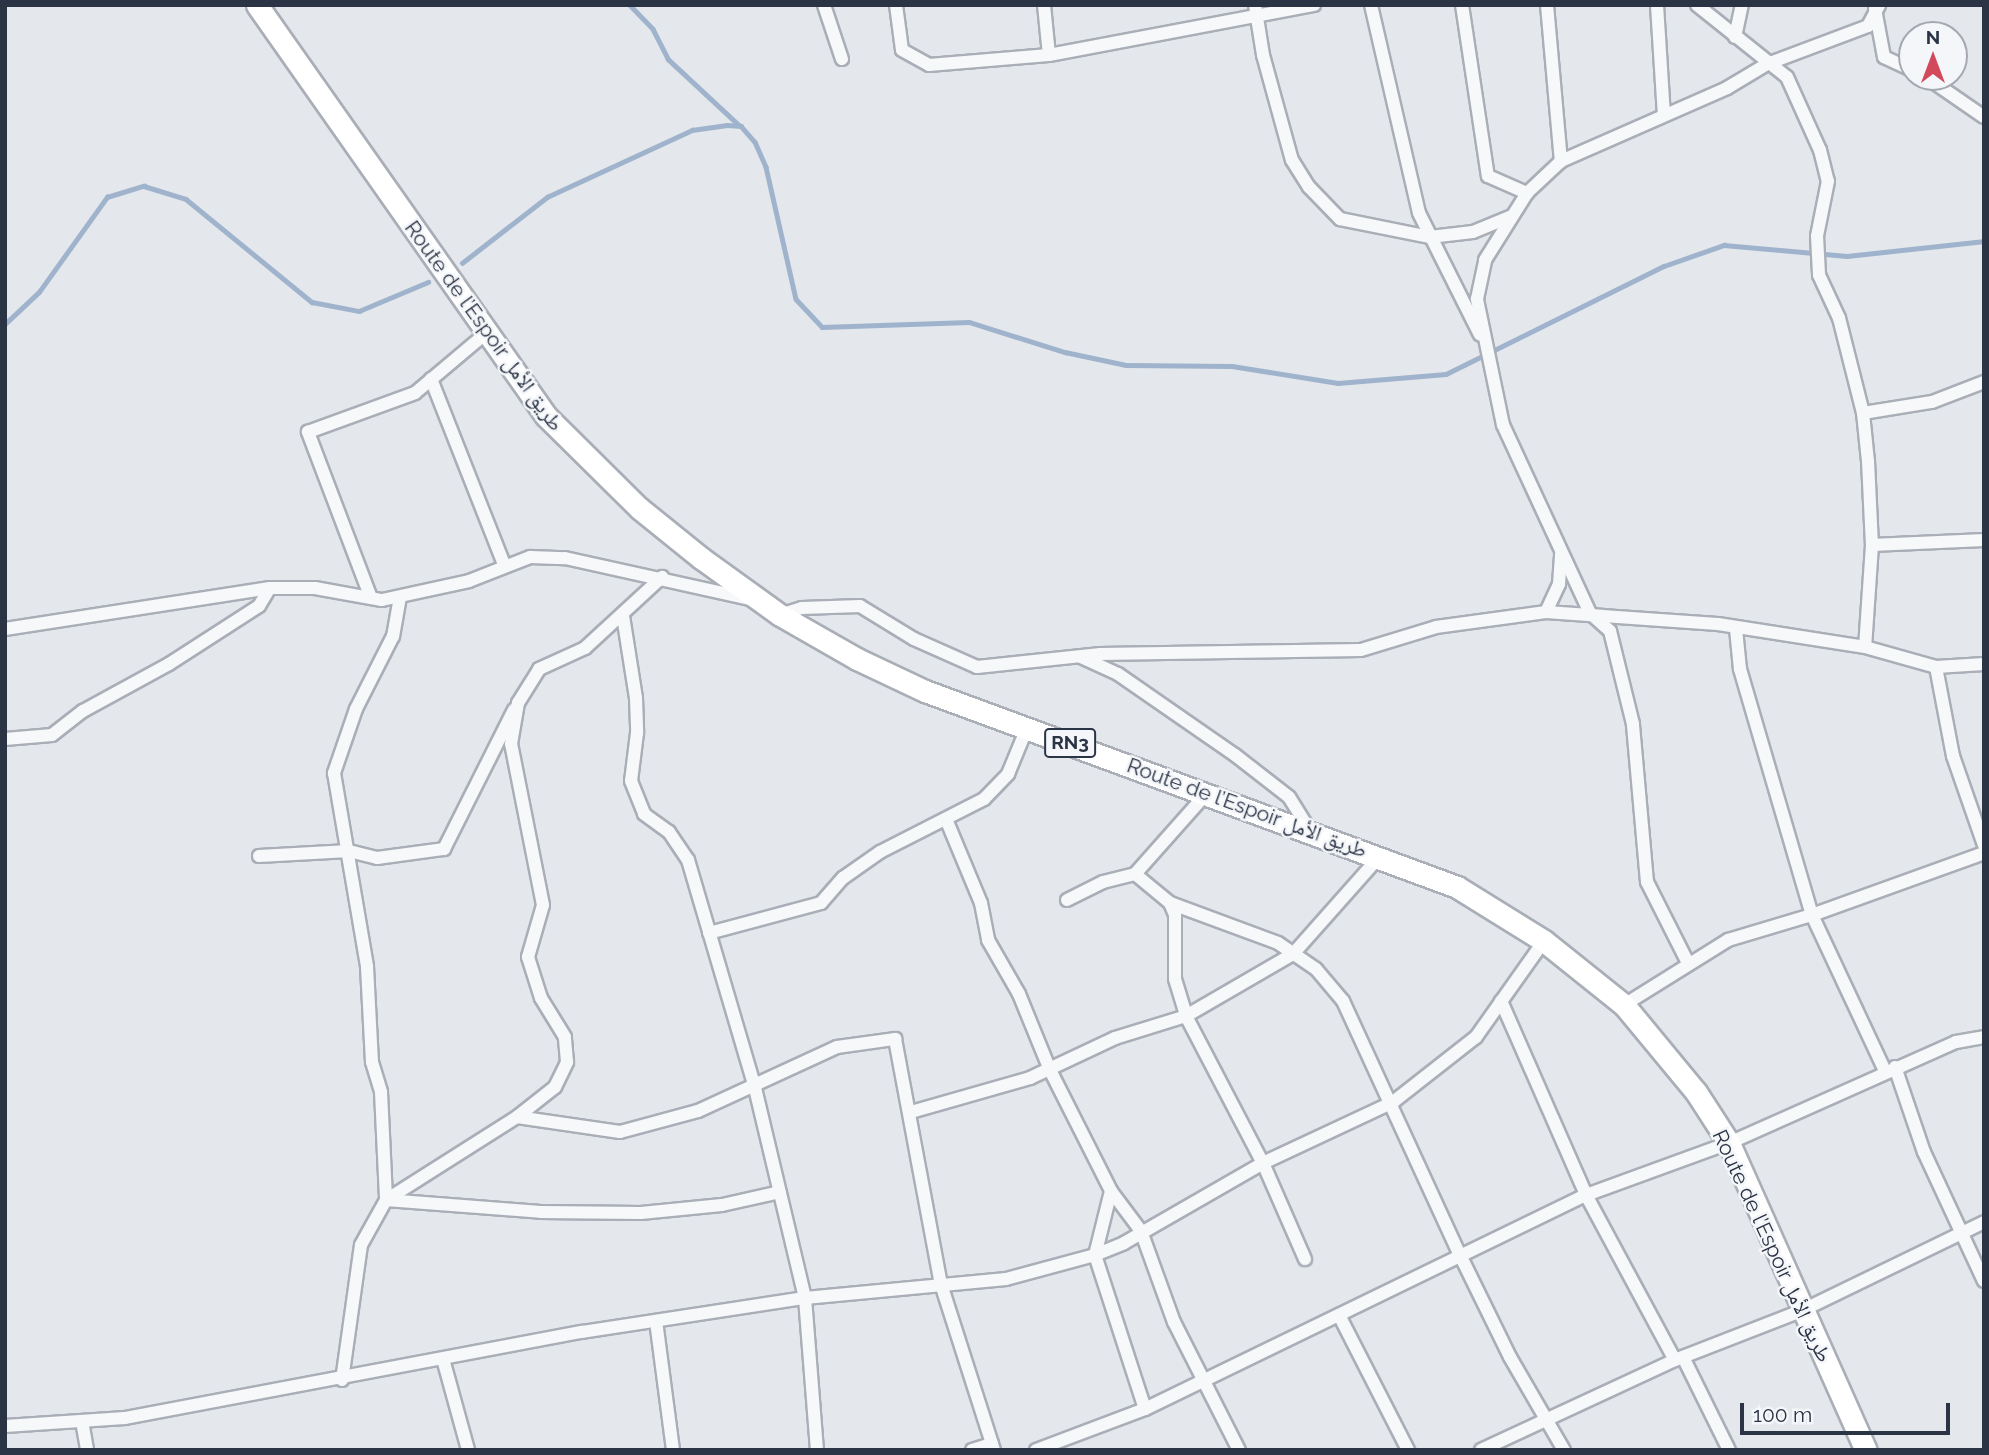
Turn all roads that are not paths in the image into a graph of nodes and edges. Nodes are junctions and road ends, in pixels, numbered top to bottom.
1 (257, 5) edge
2 (824, 5) edge
3 (896, 5) edge
4 (1044, 5) edge
5 (1314, 5) edge
6 (1371, 5) edge
7 (1462, 5) edge
8 (1547, 5) edge
9 (1657, 5) edge
10 (1697, 5) edge
11 (1742, 5) edge
12 (1876, 6) edge
13 (1256, 11) edge
14 (1735, 37) junction
15 (1049, 55) junction
16 (842, 59) dead end
17 (1767, 64) junction
18 (1898, 64) edge
19 (1946, 91) edge
20 (1664, 115) junction
21 (1984, 117) edge
22 (1561, 161) junction
23 (1527, 193) junction
24 (1513, 216) junction
25 (1430, 237) junction
26 (485, 334) junction
27 (1488, 351) junction
28 (430, 379) junction
29 (1984, 382) edge
30 (1863, 413) junction
31 (1984, 540) edge
32 (1872, 545) junction
33 (1561, 553) junction
34 (504, 565) junction
35 (662, 577) junction
36 (270, 589) junction
37 (371, 597) junction
38 (400, 597) junction
39 (761, 602) junction
40 (1546, 612) junction
41 (1590, 613) junction
42 (780, 615) junction
43 (623, 616) junction
44 (5, 629) edge
45 (1736, 629) junction
46 (1866, 647) junction
47 (1082, 657) junction
48 (1984, 664) edge
49 (1936, 667) junction
50 (518, 703) junction
51 (1027, 728) junction
52 (5, 739) edge
53 (1207, 793) junction
54 (946, 819) junction
55 (1310, 830) junction
56 (1984, 845) edge
57 (349, 851) junction
58 (1984, 853) edge
59 (259, 856) dead end
60 (1380, 856) junction
61 (1135, 874) junction
62 (1067, 900) dead end
63 (1170, 903) junction
64 (1812, 915) junction
65 (709, 933) junction
66 (1544, 941) junction
67 (1293, 954) junction
68 (1688, 963) junction
69 (1501, 1001) junction
70 (1624, 1005) junction
71 (1186, 1016) junction
72 (1984, 1037) edge
73 (1890, 1069) junction
74 (1050, 1070) junction
75 (755, 1088) junction
76 (1393, 1101) junction
77 (911, 1112) junction
78 (517, 1117) junction
79 (1729, 1143) junction
80 (1262, 1163) junction
81 (1111, 1191) junction
82 (780, 1192) junction
83 (1586, 1195) junction
84 (386, 1200) junction
85 (1984, 1222) edge
86 (1141, 1231) junction
87 (1960, 1232) junction
88 (1095, 1255) junction
89 (1461, 1257) junction
90 (1305, 1259) dead end
91 (1984, 1281) edge
92 (941, 1284) junction
93 (805, 1298) junction
94 (1803, 1310) junction
95 (1339, 1315) junction
96 (656, 1321) junction
97 (1679, 1358) junction
98 (443, 1359) junction
99 (342, 1380) junction
100 (1202, 1380) junction
101 (1145, 1409) junction
102 (1548, 1420) junction
103 (82, 1421) junction
104 (5, 1426) edge
105 (993, 1447) edge
106 (1053, 1447) edge
107 (87, 1450) edge
108 (468, 1450) edge
109 (673, 1450) edge
110 (817, 1450) edge
111 (972, 1450) edge
112 (1036, 1450) edge
113 (1239, 1450) edge
114 (1408, 1450) edge
115 (1480, 1450) edge
116 (1564, 1450) edge
117 (1730, 1450) edge
118 (1866, 1450) edge

1 - 26 highway, Route de l’Espoir طريق الأمل / RN3
2 - 16 street
3 - 15 street
4 - 15 street
5 - 13 street
6 - 25 street
7 - 23 street
8 - 22 street
9 - 20 street
10 - 14 street
11 - 14 street
12 - 17 street
12 - 18 street
13 - 15 street
13 - 25 street
14 - 17 street
17 - 20 street
17 - 30 street
19 - 21 street
20 - 22 street
22 - 23 street
23 - 24 street
24 - 25 street
24 - 27 street
25 - 27 street
26 - 28 street
26 - 39 highway, Route de l’Espoir طريق الأمل / RN3
27 - 33 street
28 - 34 street
28 - 37 street
29 - 30 street
30 - 32 street
31 - 32 street
32 - 46 street
33 - 40 street
33 - 41 street
34 - 35 street
34 - 38 street
35 - 39 street
35 - 43 street
36 - 37 street
36 - 44 street
36 - 52 street
37 - 38 street
38 - 57 street
39 - 42 highway, Route de l’Espoir طريق الأمل / RN3
40 - 41 street
40 - 47 street
41 - 45 street
41 - 68 street
42 - 47 street
42 - 51 highway, Route de l’Espoir طريق الأمل / RN3
43 - 50 street
43 - 65 street
45 - 46 street
45 - 64 street
46 - 49 street
47 - 55 street
48 - 49 street
49 - 56 street
50 - 57 street
50 - 78 street
51 - 53 highway, Route de l’Espoir طريق الأمل / RN3
51 - 54 street
53 - 55 highway, Route de l’Espoir طريق الأمل / RN3
53 - 61 street
54 - 65 street
54 - 74 street
55 - 60 highway, Route de l’Espoir طريق الأمل / RN3
57 - 59 street
57 - 84 street
58 - 64 street
60 - 66 highway, Route de l’Espoir طريق الأمل / RN3
60 - 67 street
61 - 62 street
61 - 63 street
63 - 67 street
63 - 71 street
64 - 68 street
64 - 73 street
65 - 75 street
66 - 69 street
66 - 70 highway, Route de l’Espoir طريق الأمل / RN3
67 - 71 street
67 - 76 street
68 - 70 street
69 - 76 street
69 - 83 street
70 - 79 highway, Route de l’Espoir طريق الأمل / RN3
71 - 74 street
71 - 80 street
72 - 73 street
73 - 79 street
73 - 87 street
74 - 77 street
74 - 81 street
75 - 77 street
75 - 78 street
75 - 82 street
76 - 80 street
76 - 89 street
77 - 92 street
78 - 84 street
79 - 83 street
79 - 94 highway, Route de l’Espoir طريق الأمل / RN3
80 - 86 street
80 - 90 street
81 - 86 street
81 - 88 street
82 - 84 street
82 - 93 street
83 - 89 street
83 - 97 street
84 - 99 street
85 - 87 street
86 - 88 street
86 - 100 street
87 - 91 street
87 - 94 street
88 - 92 street
88 - 101 street
89 - 95 street
89 - 102 street
92 - 93 street
92 - 105 street
93 - 96 street
93 - 110 street
94 - 97 street
94 - 118 highway, Route de l’Espoir طريق الأمل / RN3
95 - 100 street
95 - 114 street
96 - 98 street
96 - 109 street
97 - 102 street
97 - 117 street
98 - 99 street
98 - 108 street
99 - 103 street
100 - 101 street
100 - 113 street
101 - 106 street
102 - 115 street
102 - 116 street
103 - 104 street
103 - 107 street
105 - 111 street
106 - 112 street

